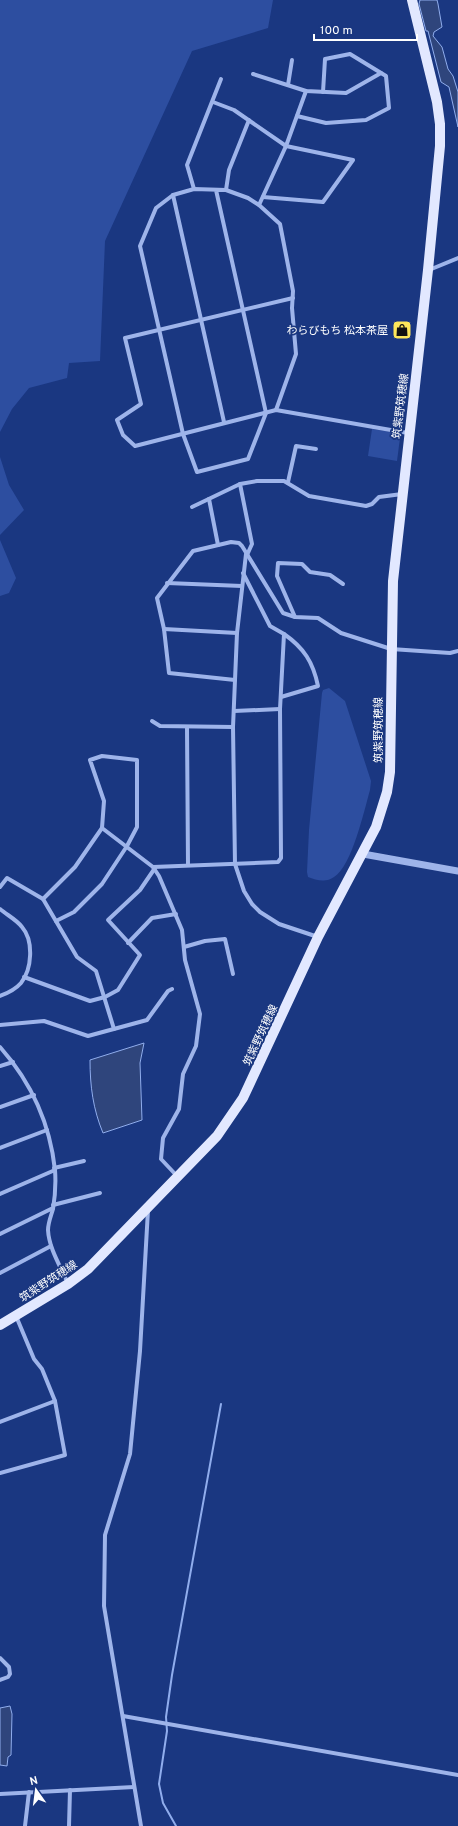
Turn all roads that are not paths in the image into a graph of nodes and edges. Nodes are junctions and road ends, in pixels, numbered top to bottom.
1 (412, 0) edge
2 (292, 60) dead end
3 (381, 73) junction
4 (253, 74) dead end
5 (221, 79) dead end
6 (288, 85) junction
7 (306, 91) junction
8 (323, 92) junction
9 (213, 102) junction
10 (297, 116) junction
11 (249, 120) junction
12 (286, 146) junction
13 (194, 189) junction
14 (216, 190) junction
15 (226, 190) junction
16 (173, 195) junction
17 (263, 197) junction
18 (259, 205) junction
19 (458, 258) edge
20 (428, 270) junction
21 (293, 298) junction
22 (242, 309) junction
23 (200, 320) junction
24 (160, 330) junction
25 (276, 410) junction
26 (266, 413) junction
27 (224, 422) junction
28 (409, 433) junction
29 (183, 434) junction
30 (316, 449) dead end
31 (288, 482) junction
32 (240, 484) junction
33 (402, 494) junction
34 (209, 499) junction
35 (192, 507) dead end
36 (218, 545) junction
37 (246, 554) junction
38 (243, 572) junction
39 (167, 583) junction
40 (343, 584) dead end
41 (242, 586) junction
42 (295, 617) junction
43 (164, 629) junction
44 (238, 633) junction
45 (284, 634) junction
46 (391, 649) junction
47 (458, 651) edge
48 (235, 680) junction
49 (281, 697) junction
50 (280, 709) junction
51 (234, 711) junction
52 (152, 721) dead end
53 (233, 726) junction
54 (187, 727) junction
55 (102, 828) junction
56 (127, 846) junction
57 (363, 854) junction
58 (235, 864) junction
59 (188, 865) junction
60 (154, 867) junction
61 (458, 871) edge
62 (0, 887) edge
63 (43, 898) junction
64 (0, 909) edge
65 (176, 914) junction
66 (56, 921) junction
67 (318, 937) junction
68 (128, 943) junction
69 (184, 947) junction
70 (233, 974) dead end
71 (24, 977) junction
72 (172, 989) dead end
73 (0, 996) edge
74 (105, 997) junction
75 (0, 1025) edge
76 (114, 1029) junction
77 (0, 1044) edge
78 (0, 1047) edge
79 (13, 1062) junction
80 (0, 1066) edge
81 (34, 1095) junction
82 (0, 1107) edge
83 (46, 1130) junction
84 (0, 1148) edge
85 (84, 1161) dead end
86 (54, 1169) junction
87 (177, 1176) junction
88 (100, 1193) dead end
89 (0, 1194) edge
90 (53, 1207) junction
91 (148, 1208) junction
92 (0, 1234) edge
93 (51, 1246) junction
94 (0, 1273) edge
95 (68, 1284) junction
96 (16, 1316) junction
97 (0, 1325) edge
98 (55, 1401) junction
99 (0, 1422) edge
100 (0, 1473) edge
101 (0, 1658) edge
102 (0, 1680) edge
103 (123, 1716) junction
104 (458, 1775) edge
105 (134, 1786) junction
106 (70, 1790) junction
107 (29, 1792) junction
108 (0, 1794) edge
109 (25, 1826) edge
110 (69, 1826) edge
111 (141, 1826) edge

1 - 20 main road, 筑紫野筑穂線
2 - 6 street
3 - 8 street
3 - 8 street
3 - 10 street
4 - 6 street
5 - 9 street
6 - 7 street
7 - 8 street
7 - 10 street
9 - 11 street
9 - 13 street
10 - 12 street
11 - 12 street
11 - 15 street
12 - 17 street
12 - 17 street
13 - 14 street
13 - 16 street
14 - 15 street
14 - 22 street
15 - 18 street
16 - 23 street
16 - 24 street
17 - 18 street
18 - 21 street
19 - 20 street
20 - 28 main road, 筑紫野筑穂線
21 - 22 street
21 - 25 street
22 - 23 street
22 - 26 street
23 - 24 street
23 - 27 street
24 - 29 street
24 - 29 street
25 - 26 street
25 - 28 street
26 - 27 street
26 - 29 street
27 - 29 street
28 - 33 main road, 筑紫野筑穂線
30 - 31 street
31 - 32 street
31 - 33 street
32 - 34 street
32 - 37 street
33 - 46 main road, 筑紫野筑穂線
34 - 35 street
34 - 36 street
36 - 37 street
36 - 39 street
37 - 38 street
37 - 42 street
38 - 41 street
38 - 45 street
39 - 41 street
39 - 43 street
40 - 42 street
41 - 44 street
42 - 46 street
43 - 44 street
43 - 48 street
44 - 48 street
45 - 49 street
45 - 49 street
46 - 47 street
46 - 57 main road, 筑紫野筑穂線
48 - 51 street
49 - 50 street
50 - 51 street
50 - 58 street
51 - 53 street
52 - 54 street
53 - 54 street
53 - 58 street
54 - 59 street
55 - 56 street
55 - 56 street
55 - 63 street
56 - 60 street
56 - 66 street
57 - 61 street
57 - 67 main road, 筑紫野筑穂線
58 - 59 street
58 - 67 street
59 - 60 street
60 - 65 street
60 - 68 street
62 - 63 street
63 - 66 street
64 - 71 street
65 - 68 street
65 - 69 street
66 - 74 street
67 - 87 main road, 筑紫野筑穂線
68 - 74 street
69 - 70 street
69 - 87 street
71 - 73 street
71 - 74 street
72 - 76 street
74 - 76 street
75 - 76 street
77 - 78 street
78 - 79 street
79 - 80 street
79 - 81 street
81 - 82 street
81 - 83 street
83 - 84 street
83 - 86 street
85 - 86 street
86 - 89 street
86 - 90 street
87 - 91 main road, 筑紫野筑穂線
88 - 90 street
90 - 92 street
90 - 93 street
91 - 95 main road, 筑紫野筑穂線
91 - 103 street
93 - 94 street
93 - 95 street
95 - 96 main road, 筑紫野筑穂線
96 - 97 main road, 筑紫野筑穂線
96 - 98 street
98 - 99 street
98 - 100 street
101 - 102 street
103 - 104 street
103 - 105 street
105 - 106 street
105 - 111 street
106 - 107 street
106 - 110 street
107 - 108 street
107 - 109 street

